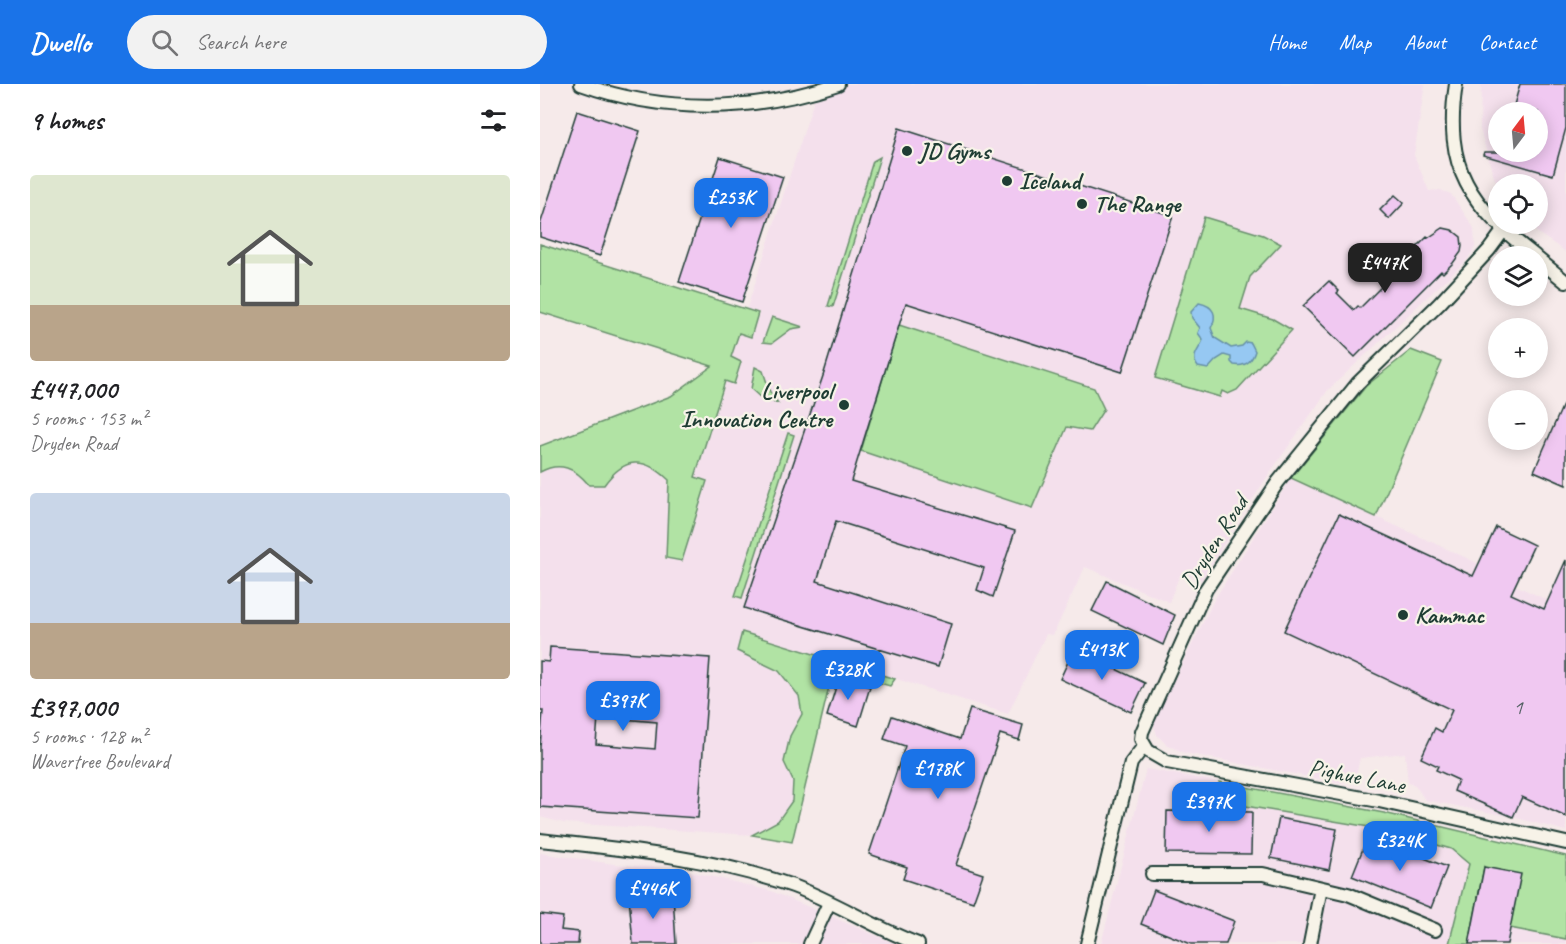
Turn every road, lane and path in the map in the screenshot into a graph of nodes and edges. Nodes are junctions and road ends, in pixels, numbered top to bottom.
1 (581, 84) edge
2 (838, 84) edge
3 (1456, 84) edge
4 (1488, 214) edge
5 (1501, 234) edge
6 (1507, 234) edge
7 (1521, 246) edge
8 (1548, 268) edge
9 (1566, 282) edge
10 (1144, 746) junction
11 (540, 840) edge
12 (1566, 843) edge
13 (1152, 874) dead end
14 (1321, 888) junction
15 (829, 903) junction
16 (1435, 930) dead end
17 (810, 944) edge
18 (918, 944) edge
19 (1089, 944) edge
20 (1310, 944) edge

1 - 2 street
3 - 4 street
5 - 10 street, Dryden Road
6 - 7 street
8 - 9 street
10 - 12 street, Pighue Lane
10 - 19 street, Dryden Road
11 - 15 street
13 - 14 street
14 - 16 street
14 - 20 street
15 - 17 street
15 - 18 street

